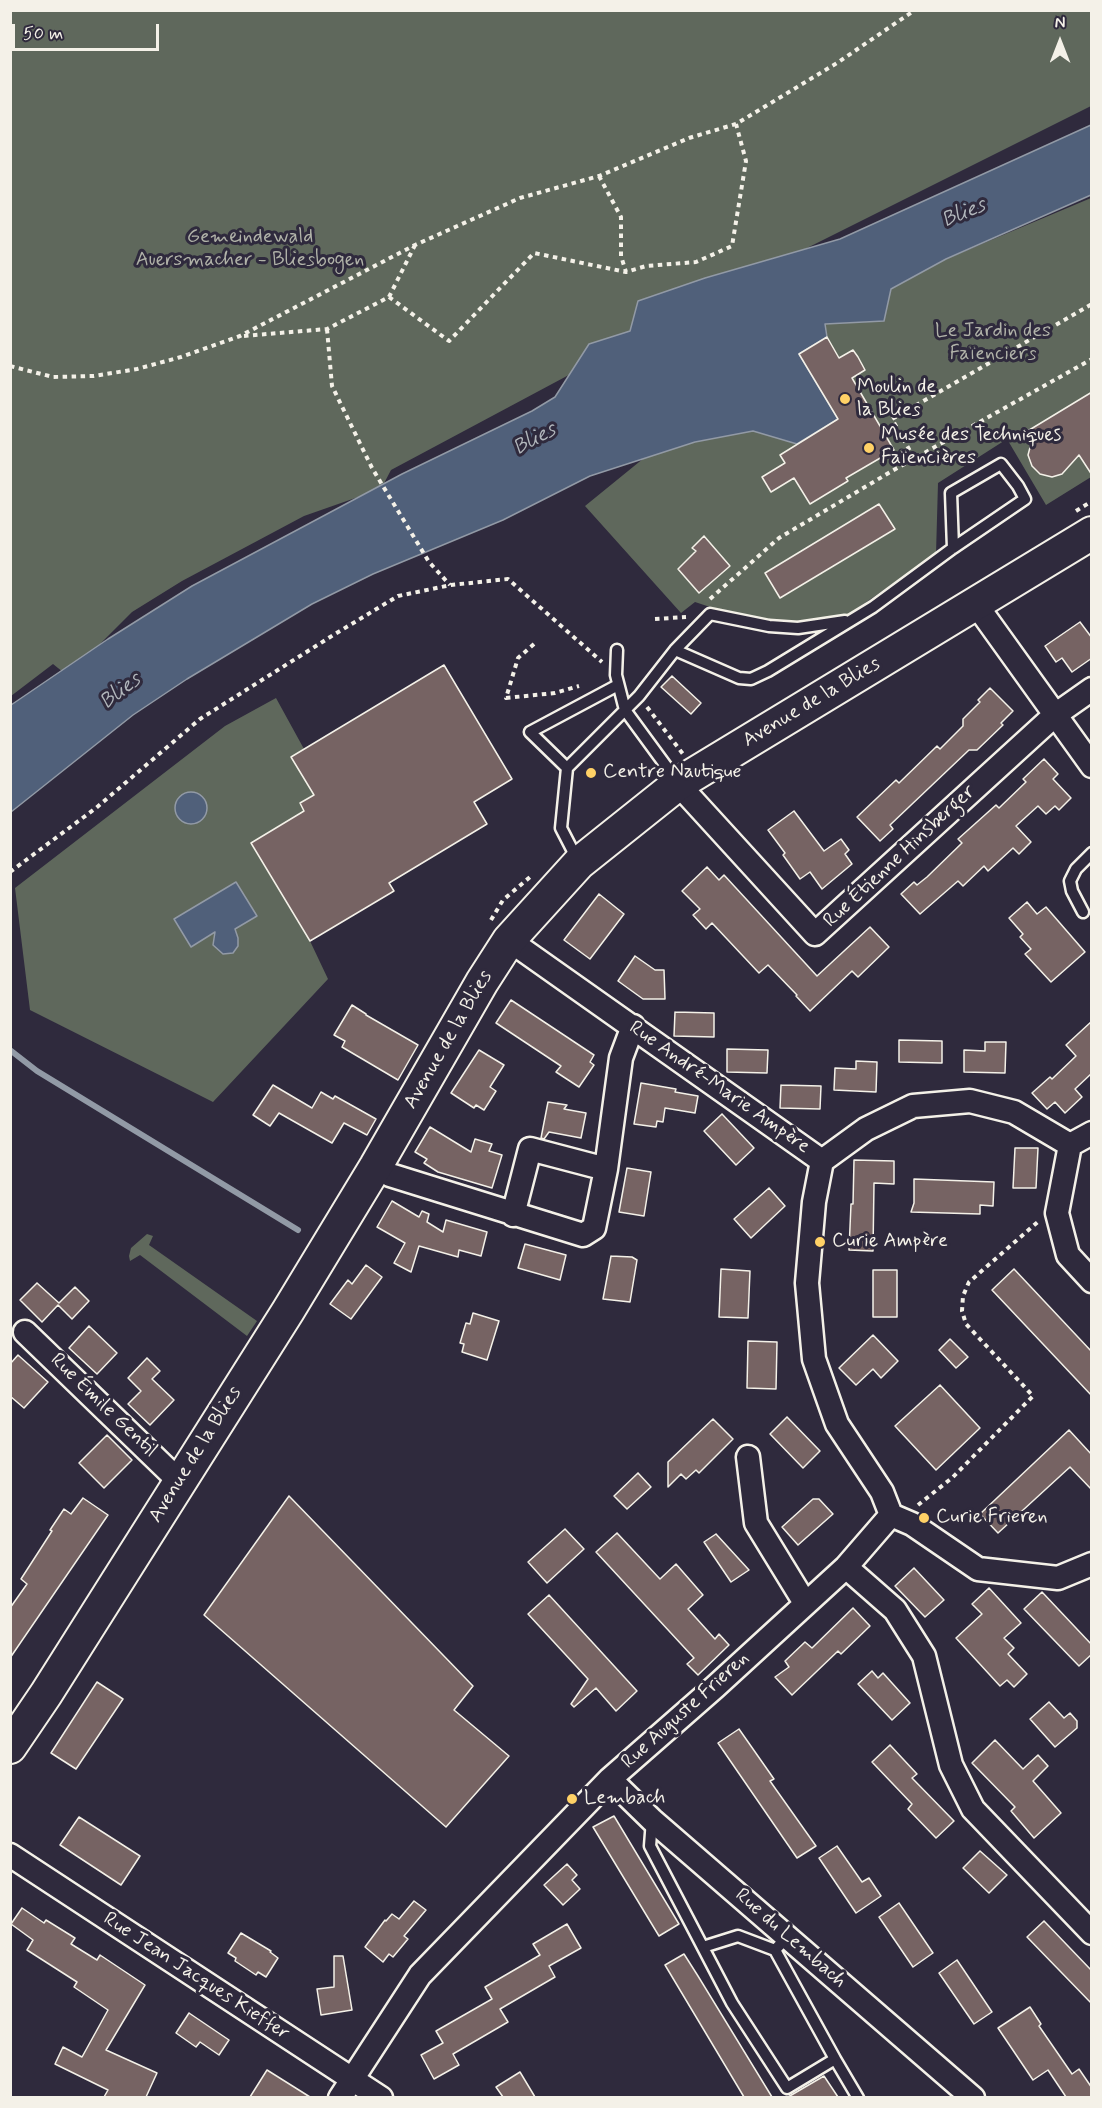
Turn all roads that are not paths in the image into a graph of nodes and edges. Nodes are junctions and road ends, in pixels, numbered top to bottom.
1 (1092, 533) edge
2 (953, 548) junction
3 (975, 603) junction
4 (851, 620) junction
5 (617, 650) dead end
6 (675, 650) junction
7 (617, 680) junction
8 (1092, 689) edge
9 (625, 710) junction
10 (1055, 715) junction
11 (1092, 766) edge
12 (567, 768) junction
13 (682, 770) junction
14 (1092, 853) edge
15 (579, 863) junction
16 (1083, 912) dead end
17 (510, 940) junction
18 (633, 1026) junction
19 (1092, 1133) edge
20 (1070, 1145) junction
21 (822, 1161) junction
22 (376, 1166) junction
23 (606, 1169) junction
24 (513, 1215) junction
25 (1092, 1281) edge
26 (26, 1332) dead end
27 (748, 1457) dead end
28 (179, 1481) junction
29 (896, 1517) junction
30 (1092, 1564) edge
31 (846, 1567) junction
32 (805, 1603) junction
33 (10, 1746) edge
34 (610, 1779) junction
35 (652, 1820) junction
36 (10, 1856) edge
37 (1092, 1934) edge
38 (781, 1944) junction
39 (703, 1947) junction
40 (836, 2060) junction
41 (346, 2088) edge
42 (381, 2097) edge
43 (858, 2097) edge
44 (973, 2097) edge

1 - 3 main road, Avenue de la Blies
2 - 2 lane
2 - 4 lane
3 - 10 street
3 - 13 main road, Avenue de la Blies
4 - 6 lane
4 - 6 lane
5 - 7 lane
6 - 9 lane
7 - 9 lane
7 - 12 lane
8 - 10 street
9 - 12 lane
9 - 13 lane
10 - 11 street
10 - 13 street, Rue Étienne Hinsberger
12 - 15 lane
13 - 15 main road, Avenue de la Blies
14 - 16 lane
15 - 17 main road, Avenue de la Blies
17 - 18 street, Rue André-Marie Ampère
17 - 22 main road, Avenue de la Blies
18 - 21 street, Rue André-Marie Ampère
18 - 23 street
19 - 20 street
20 - 21 street, Rue André-Marie Ampère
20 - 25 street
21 - 29 street
22 - 24 street
22 - 28 main road, Avenue de la Blies
23 - 24 street
23 - 24 street
26 - 28 street, Rue Émile Gentil
27 - 32 street
28 - 33 main road, Avenue de la Blies
29 - 30 street
29 - 31 street, Rue Auguste Frieren
31 - 32 street, Rue Auguste Frieren
31 - 37 street
32 - 34 street, Rue Auguste Frieren
34 - 35 street, Rue du Lembach
34 - 41 street, Rue Auguste Frieren
35 - 38 street, Rue du Lembach
35 - 39 lane
36 - 41 street, Rue Jean Jacques Kieffer
38 - 39 lane
38 - 40 lane
38 - 44 street, Rue du Lembach
39 - 40 lane
40 - 43 lane
41 - 42 street, Rue Jean Jacques Kieffer

